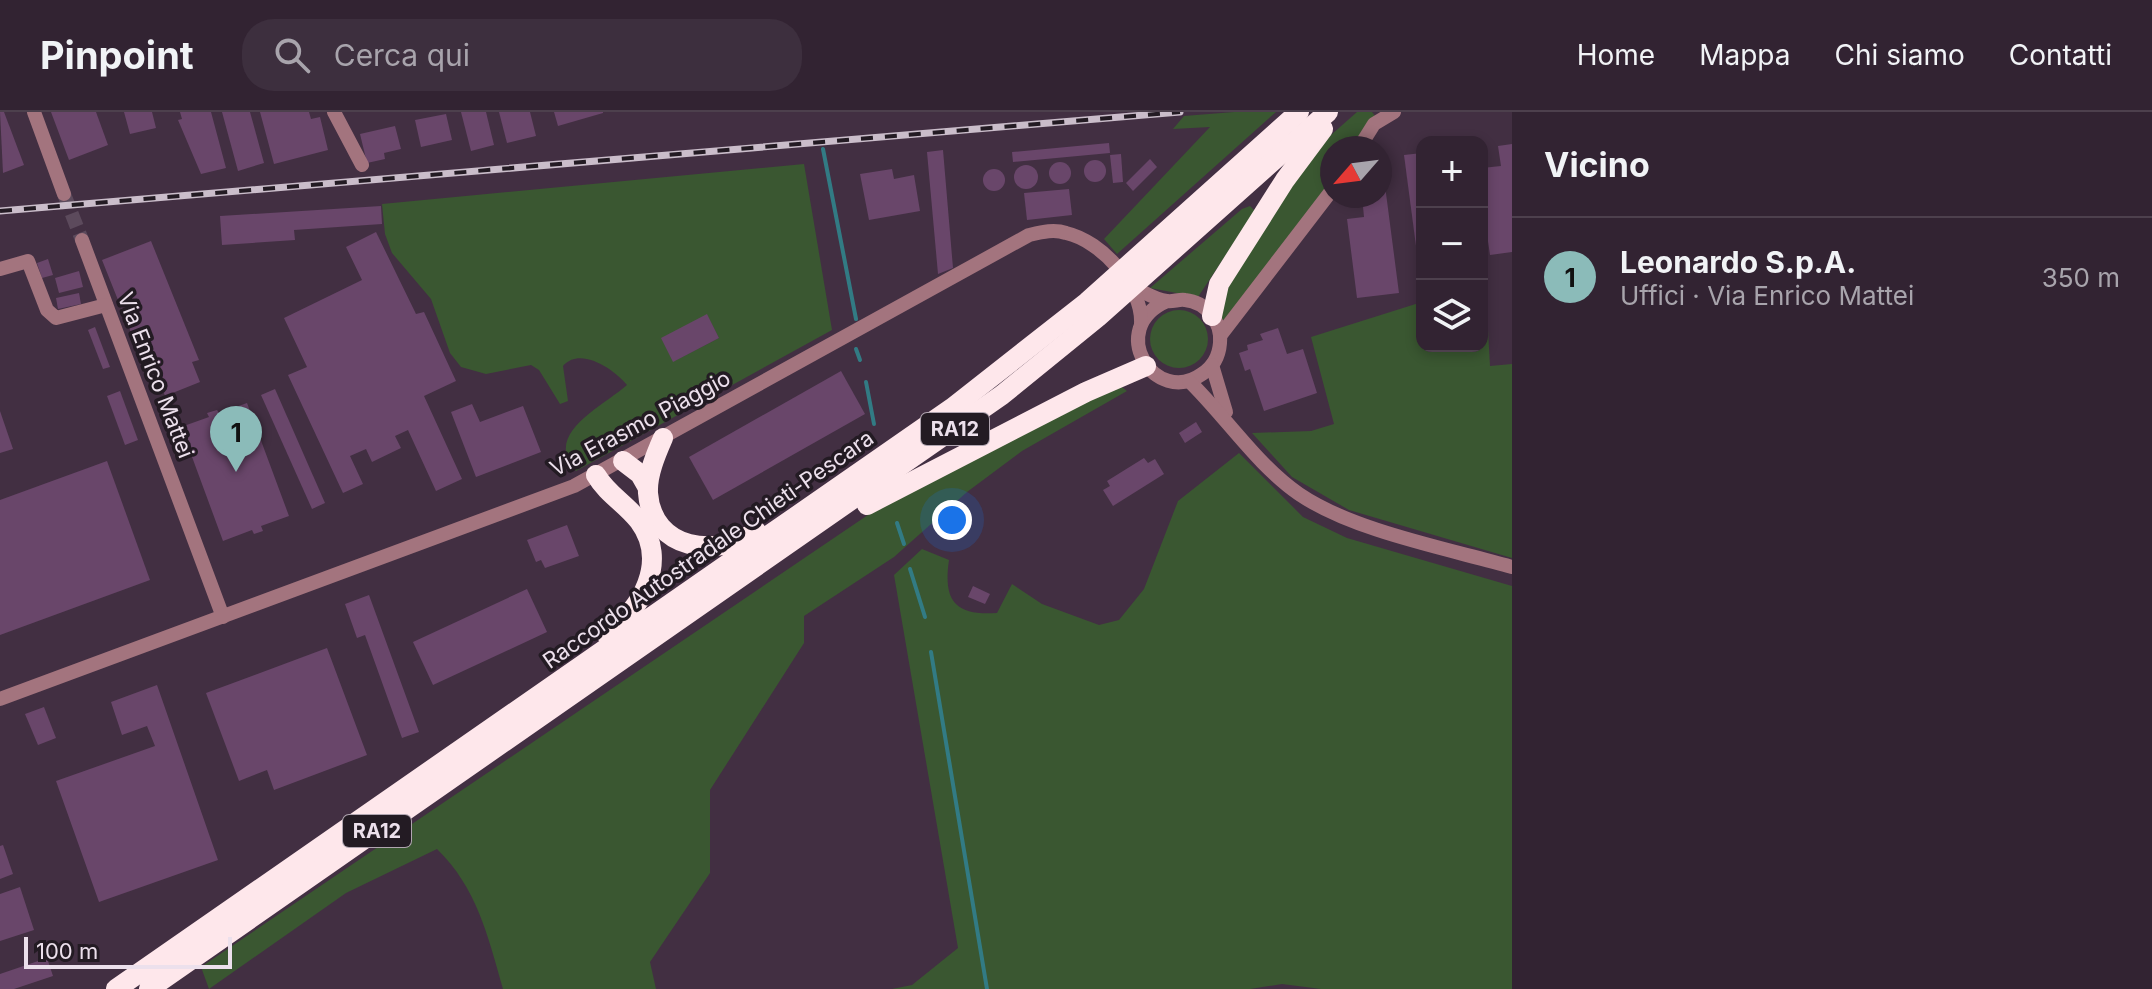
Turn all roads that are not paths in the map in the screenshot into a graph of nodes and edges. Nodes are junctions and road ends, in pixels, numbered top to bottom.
1 (34, 112) edge
2 (334, 112) edge
3 (1328, 112) edge
4 (1394, 112) edge
5 (1303, 125) edge
6 (1366, 136) edge
7 (362, 165) dead end
8 (64, 194) tunnel mouth
9 (1320, 206) edge
10 (82, 240) tunnel mouth
11 (0, 269) edge
12 (1133, 287) junction
13 (1167, 301) junction
14 (106, 305) junction
15 (1092, 310) junction
16 (1212, 316) junction
17 (1141, 324) junction
18 (1220, 336) junction
19 (1212, 365) junction
20 (1146, 366) junction
21 (1189, 381) junction
22 (1233, 426) junction
23 (663, 438) junction
24 (623, 461) junction
25 (596, 475) junction
26 (648, 488) junction
27 (829, 494) junction
28 (807, 533) junction
29 (1512, 567) edge
30 (223, 617) junction
31 (554, 686) junction
32 (0, 699) edge
33 (116, 989) edge
34 (149, 989) edge

1 - 8 street
2 - 7 street
3 - 5 highway, Raccordo Autostradale Chieti-Pescara / RA12
4 - 6 street
5 - 15 highway, Raccordo Autostradale Chieti-Pescara / RA12
5 - 16 highway
9 - 18 street
10 - 14 street, Via Enrico Mattei
11 - 14 street
12 - 13 street, Via Erasmo Piaggio
12 - 17 street
12 - 23 street, Via Erasmo Piaggio
13 - 16 street
13 - 17 street
14 - 30 street, Via Enrico Mattei
15 - 27 highway, Raccordo Autostradale Chieti-Pescara / RA12
15 - 28 highway, Raccordo Autostradale Chieti-Pescara / RA12
16 - 18 street
17 - 20 street
18 - 19 street
19 - 21 street
19 - 22 street
20 - 21 street
20 - 28 highway
21 - 22 street
22 - 29 street
23 - 24 street, Via Erasmo Piaggio
23 - 26 highway
24 - 25 street, Via Erasmo Piaggio
24 - 26 highway
25 - 30 street, Via Erasmo Piaggio
25 - 31 highway
26 - 27 highway
27 - 31 highway, Raccordo Autostradale Chieti-Pescara / RA12
28 - 34 highway, Raccordo Autostradale Chieti-Pescara / RA12
30 - 32 street, Via Erasmo Piaggio
31 - 33 highway, Raccordo Autostradale Chieti-Pescara / RA12

